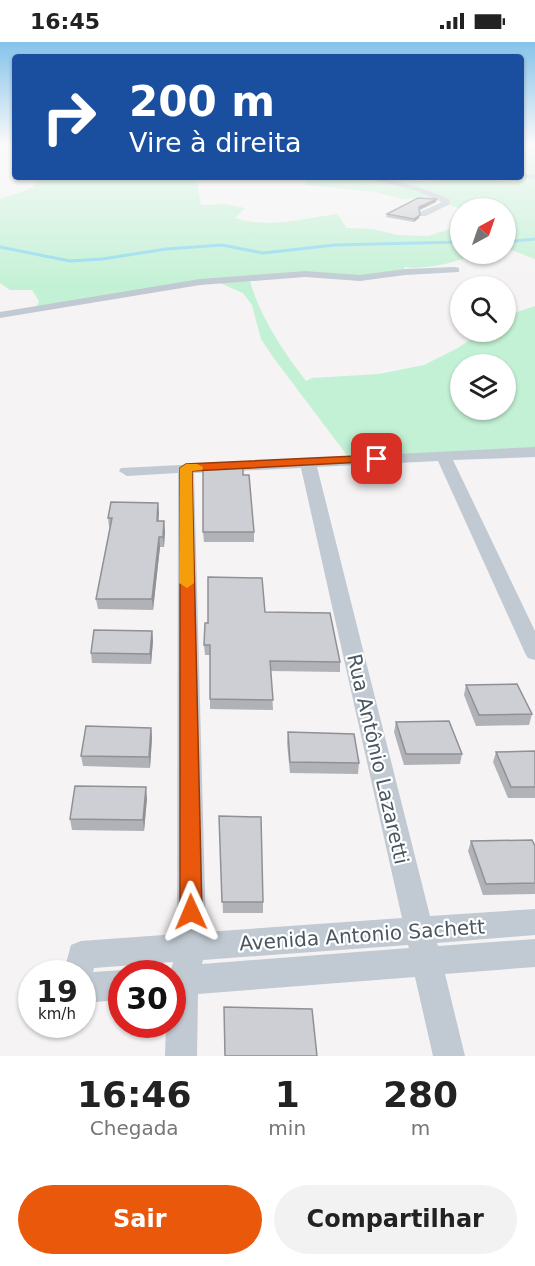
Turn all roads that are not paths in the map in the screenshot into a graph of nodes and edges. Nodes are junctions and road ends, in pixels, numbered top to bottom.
1 (426, 192) edge
2 (423, 214) dead end
3 (455, 270) dead end
4 (0, 315) edge
5 (535, 452) edge
6 (443, 456) junction
7 (308, 462) junction
8 (186, 468) junction
9 (127, 471) dead end
10 (535, 653) edge
11 (535, 922) edge
12 (419, 931) junction
13 (192, 947) junction
14 (535, 953) edge
15 (186, 961) edge
16 (96, 962) edge
17 (427, 963) junction
18 (186, 979) edge
19 (181, 1038) edge
20 (182, 1056) edge
21 (449, 1056) edge

1 - 2 street
3 - 4 street
5 - 6 street
6 - 7 street
6 - 10 street
7 - 8 street
7 - 12 street, Rua Antônio Lazaretti
8 - 9 street
8 - 13 street
11 - 12 street, Avenida Antonio Sachett
12 - 13 street, Avenida Antonio Sachett
12 - 17 street, Rua Antônio Lazaretti
13 - 15 street
13 - 16 street, Avenida Antonio Sachett
14 - 17 street, Avenida Antonio Sachett
17 - 18 street, Avenida Antonio Sachett
17 - 21 street, Rua Antônio Lazaretti
19 - 20 street

